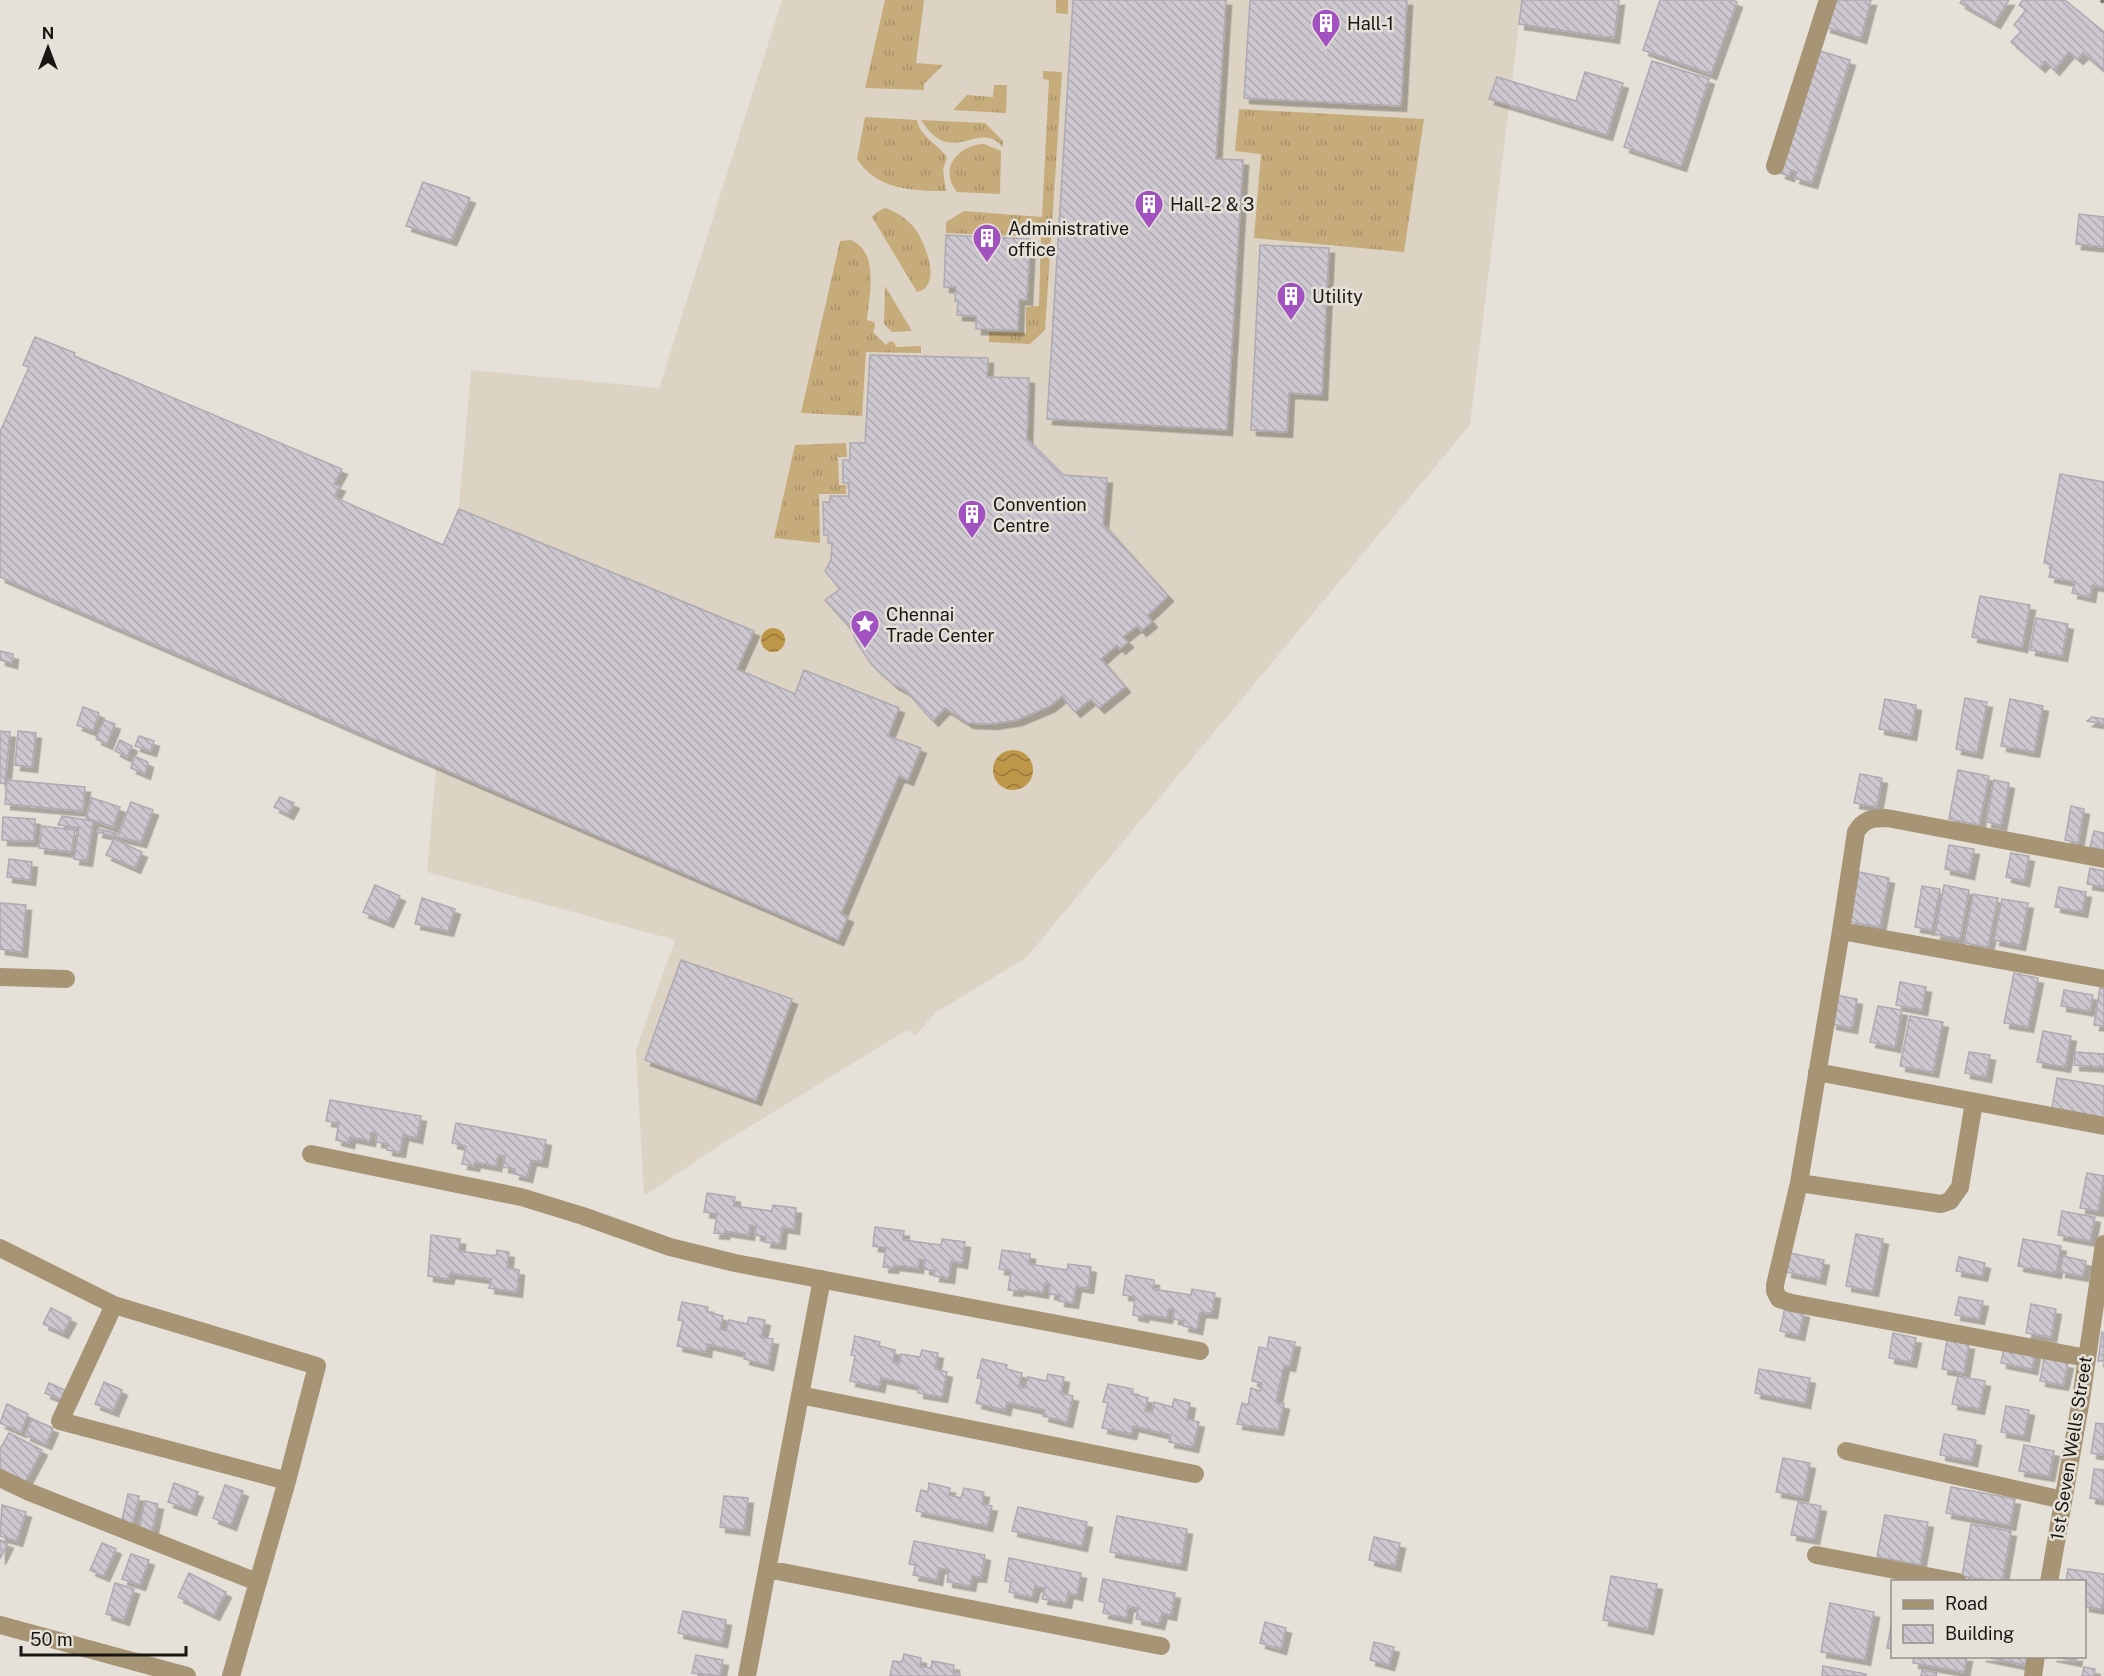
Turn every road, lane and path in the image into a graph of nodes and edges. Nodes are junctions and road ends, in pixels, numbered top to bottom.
1 (1828, 0) edge
2 (1775, 166) dead end
3 (2104, 859) edge
4 (1841, 932) junction
5 (0, 977) edge
6 (66, 979) dead end
7 (2104, 979) edge
8 (1817, 1072) junction
9 (1974, 1102) junction
10 (2104, 1126) edge
11 (311, 1154) dead end
12 (1799, 1183) junction
13 (2104, 1244) edge
14 (0, 1248) edge
15 (822, 1279) junction
16 (114, 1305) junction
17 (1200, 1351) dead end
18 (2087, 1358) junction
19 (800, 1395) junction
20 (1846, 1451) dead end
21 (1195, 1474) dead end
22 (0, 1478) edge
23 (287, 1481) junction
24 (2063, 1500) junction
25 (1816, 1555) dead end
26 (767, 1569) junction
27 (1953, 1580) edge
28 (2049, 1580) edge
29 (257, 1582) junction
30 (0, 1625) edge
31 (1161, 1646) dead end
32 (2036, 1658) edge
33 (187, 1676) edge
34 (231, 1676) edge
35 (747, 1676) edge
36 (2033, 1676) edge

1 - 2 street
3 - 4 street
4 - 7 street
4 - 8 street
5 - 6 street
8 - 9 street
8 - 12 street
9 - 10 street
9 - 12 street
11 - 15 street
12 - 18 street
13 - 18 street, 1st Seven Wells Street
14 - 16 street
15 - 17 street
15 - 19 street
16 - 23 street
16 - 23 street
18 - 24 street, 1st Seven Wells Street
19 - 21 street
19 - 26 street
20 - 24 street
22 - 29 street
23 - 29 street
24 - 28 street, 1st Seven Wells Street
25 - 27 street
26 - 31 street
26 - 35 street
29 - 34 street
30 - 33 street
32 - 36 street

